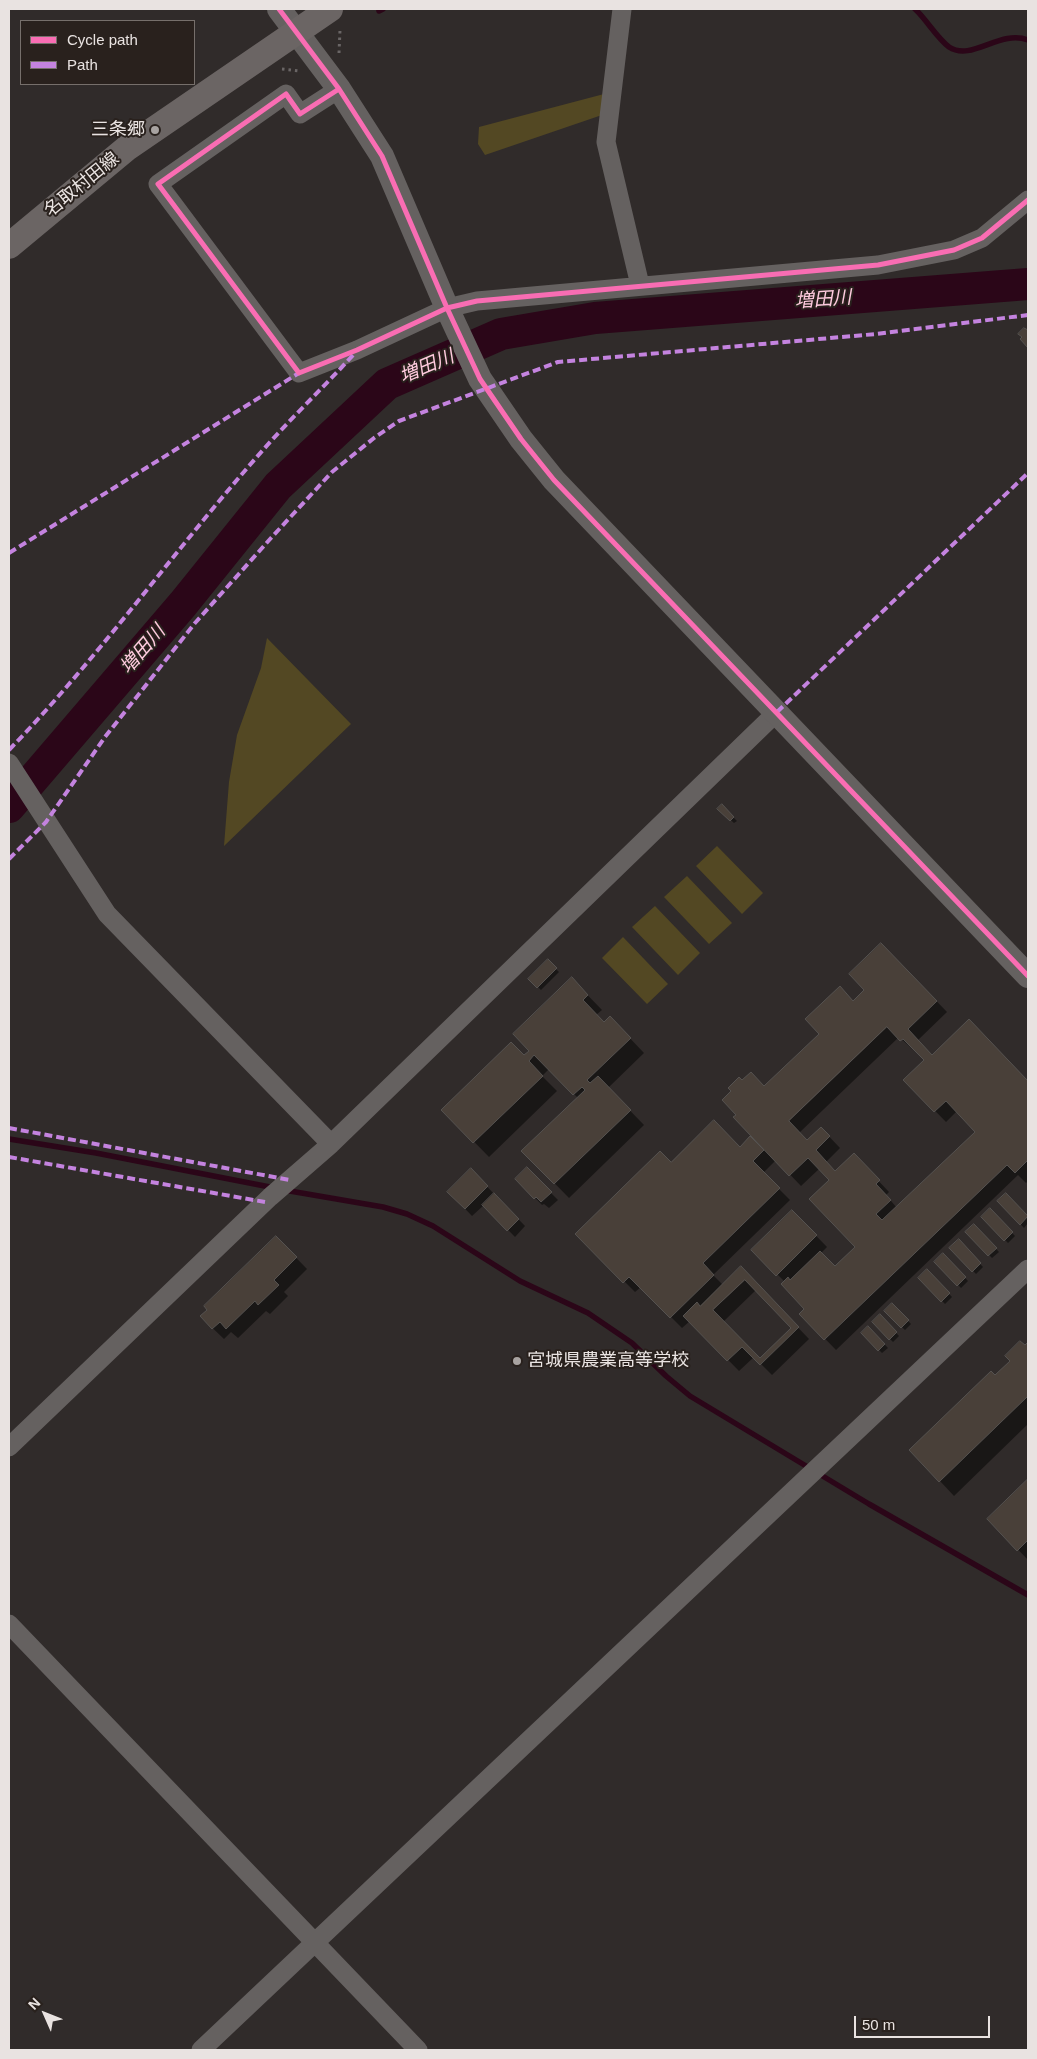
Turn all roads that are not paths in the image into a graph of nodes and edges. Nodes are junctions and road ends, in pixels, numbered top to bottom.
1 (279, 9) edge
2 (622, 9) edge
3 (336, 17) edge
4 (296, 32) junction
5 (339, 89) junction
6 (1028, 200) edge
7 (9, 246) edge
8 (640, 285) junction
9 (451, 318) junction
10 (777, 712) junction
11 (9, 764) edge
12 (1028, 976) edge
13 (331, 1144) junction
14 (1028, 1268) edge
15 (9, 1447) edge
16 (9, 1624) edge
17 (315, 1943) junction
18 (201, 2050) edge
19 (418, 2050) edge

1 - 4 street
2 - 8 street
3 - 4 main road, 名取村田線
4 - 5 street
4 - 7 main road, 名取村田線
5 - 9 street
5 - 9 street
6 - 8 street
8 - 9 street
9 - 10 street
10 - 12 street
10 - 13 street
11 - 13 street
13 - 15 street
14 - 17 street
16 - 17 street
17 - 18 street
17 - 19 street

